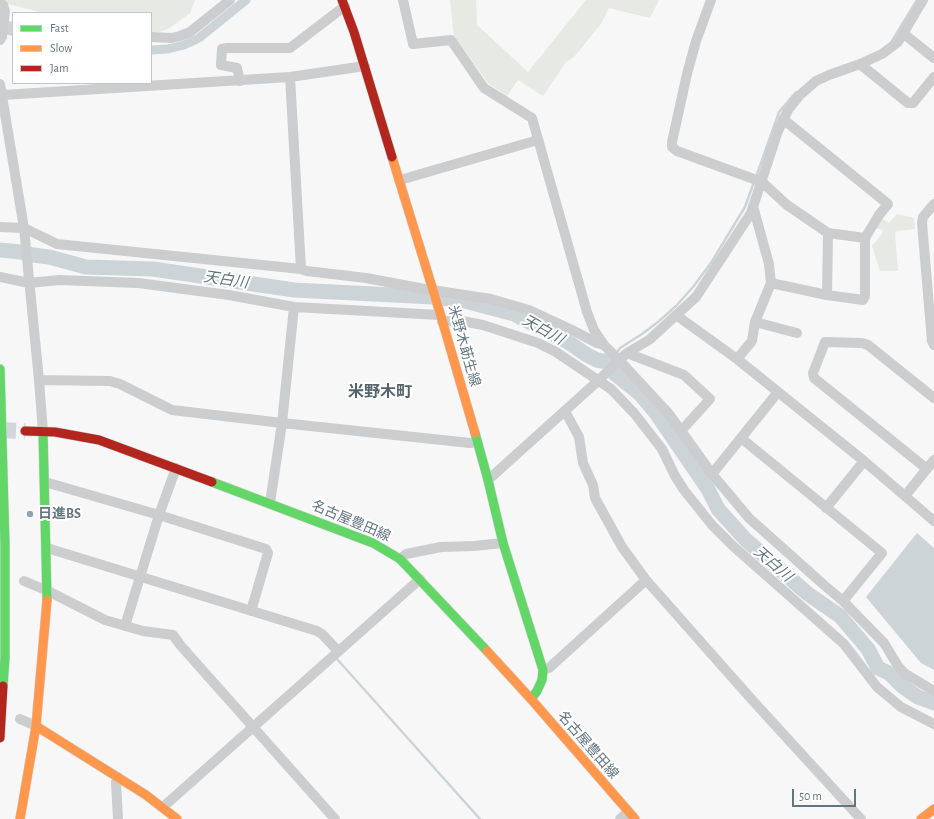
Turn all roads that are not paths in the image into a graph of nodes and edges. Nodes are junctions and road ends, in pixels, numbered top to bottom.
1 (230, 0) edge
2 (403, 0) edge
3 (711, 0) edge
4 (924, 0) edge
5 (0, 3) edge
6 (344, 3) edge
7 (6, 17) edge
8 (904, 34) junction
9 (152, 37) edge
10 (1, 38) edge
11 (934, 58) edge
12 (860, 64) junction
13 (365, 66) junction
14 (290, 77) junction
15 (934, 77) edge
16 (240, 81) junction
17 (0, 84) edge
18 (2, 96) junction
19 (783, 119) junction
20 (538, 140) junction
21 (400, 180) junction
22 (762, 182) junction
23 (934, 204) edge
24 (753, 206) junction
25 (0, 228) edge
26 (24, 232) junction
27 (828, 233) junction
28 (865, 238) junction
29 (301, 269) junction
30 (0, 277) edge
31 (29, 283) junction
32 (771, 283) junction
33 (433, 290) junction
34 (827, 295) junction
35 (294, 307) junction
36 (676, 314) junction
37 (441, 317) junction
38 (755, 322) junction
39 (797, 333) dead end
40 (604, 345) junction
41 (934, 345) edge
42 (628, 353) junction
43 (737, 359) junction
44 (619, 360) junction
45 (0, 369) edge
46 (39, 380) junction
47 (599, 380) junction
48 (778, 392) junction
49 (934, 398) edge
50 (565, 411) junction
51 (282, 424) junction
52 (25, 431) tunnel mouth
53 (43, 432) junction
54 (681, 432) junction
55 (741, 438) junction
56 (476, 442) junction
57 (934, 460) edge
58 (864, 461) junction
59 (176, 468) junction
60 (927, 468) junction
61 (712, 474) junction
62 (488, 480) junction
63 (45, 482) junction
64 (905, 496) junction
65 (270, 503) junction
66 (826, 508) junction
67 (159, 515) junction
68 (934, 521) edge
69 (503, 543) junction
70 (47, 548) junction
71 (400, 559) junction
72 (140, 576) junction
73 (420, 579) junction
74 (646, 580) junction
75 (24, 581) dead end
76 (48, 591) junction
77 (843, 601) junction
78 (251, 610) junction
79 (125, 626) junction
80 (338, 651) junction
81 (543, 670) junction
82 (934, 691) edge
83 (531, 699) junction
84 (20, 719) dead end
85 (934, 724) edge
86 (36, 726) junction
87 (253, 727) junction
88 (0, 738) edge
89 (118, 777) junction
90 (163, 807) junction
91 (934, 809) edge
92 (631, 815) edge
93 (20, 819) edge
94 (118, 819) edge
95 (177, 819) edge
96 (335, 819) edge
97 (620, 819) edge
98 (861, 819) edge
99 (920, 819) edge

1 - 9 street
2 - 20 street
3 - 22 street
4 - 8 street
5 - 7 street
6 - 13 main road, 米野木莇生線
6 - 16 street
7 - 10 street
8 - 11 street
8 - 12 street
12 - 15 street
12 - 19 street
13 - 14 street
13 - 21 main road, 米野木莇生線
14 - 16 street
14 - 29 street
16 - 18 street
17 - 18 street
18 - 26 street
19 - 22 street
19 - 28 street
20 - 21 street
20 - 40 street
21 - 33 main road, 米野木莇生線
22 - 24 street
22 - 27 street
23 - 41 street
24 - 32 street
24 - 36 street
25 - 26 street
26 - 29 street
26 - 31 street
27 - 28 street
27 - 34 street
28 - 34 street
29 - 33 street
30 - 31 street
31 - 35 street
31 - 46 street
32 - 34 street
32 - 38 street
33 - 37 main road, 米野木莇生線
33 - 40 street
35 - 37 street
35 - 51 street
36 - 42 street
36 - 43 street
37 - 47 street
37 - 56 main road, 米野木莇生線
38 - 39 street
38 - 43 street
40 - 44 street
42 - 44 street
42 - 54 street
43 - 48 street
44 - 47 street
44 - 54 street
45 - 88 main road
46 - 51 street
46 - 53 street
47 - 50 street
47 - 85 street
48 - 55 street
48 - 58 street
49 - 60 street
50 - 62 street
50 - 74 street
51 - 56 street
51 - 65 street
52 - 53 main road, 名古屋豊田線
53 - 59 main road, 名古屋豊田線
53 - 63 main road
54 - 61 street
55 - 61 street
55 - 66 street
56 - 62 main road, 米野木莇生線
57 - 60 street
58 - 64 street
58 - 66 street
59 - 65 main road, 名古屋豊田線
59 - 67 street
60 - 64 street
61 - 77 street
62 - 69 main road, 米野木莇生線
63 - 67 street
63 - 70 main road
64 - 68 street
65 - 71 main road, 名古屋豊田線
66 - 77 street
67 - 72 street
67 - 78 street
69 - 71 street
69 - 81 main road, 米野木莇生線
70 - 72 street
70 - 76 main road
71 - 73 main road, 名古屋豊田線
72 - 78 street
72 - 79 street
73 - 80 street
73 - 83 main road, 名古屋豊田線
74 - 81 street
74 - 98 street
75 - 76 street
76 - 79 street
76 - 86 main road
77 - 82 street
78 - 80 street
79 - 87 street
80 - 87 street
81 - 83 main road
83 - 92 main road, 名古屋豊田線
84 - 86 street
86 - 89 main road
86 - 93 main road
87 - 90 street
87 - 96 street
89 - 90 main road
89 - 94 street
90 - 95 main road
91 - 99 main road
92 - 97 street

